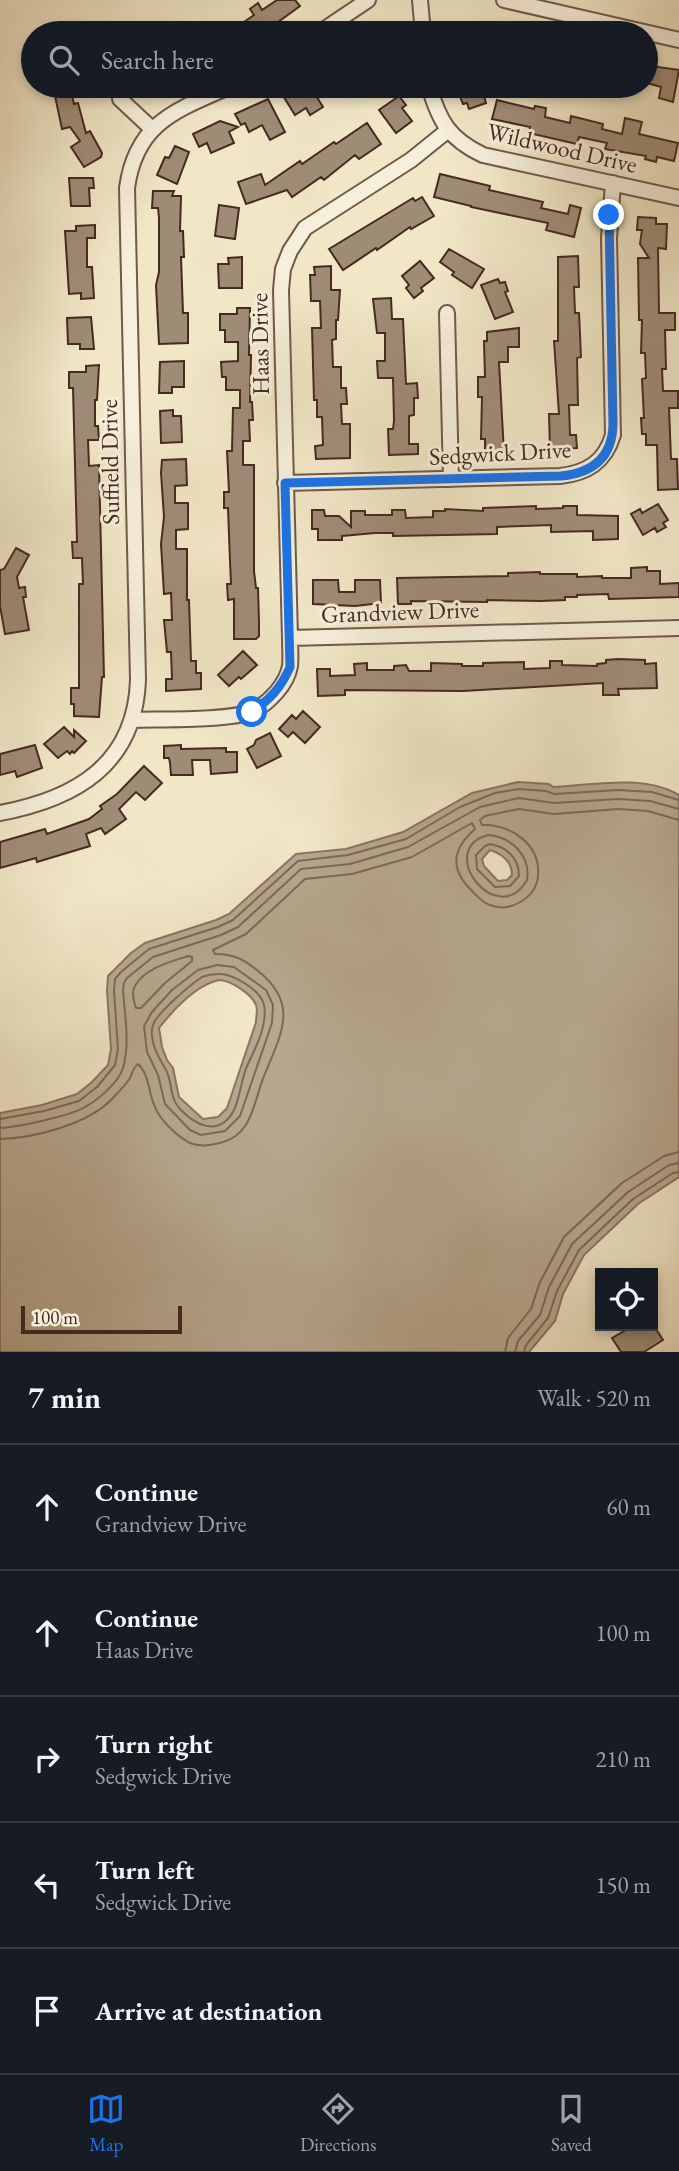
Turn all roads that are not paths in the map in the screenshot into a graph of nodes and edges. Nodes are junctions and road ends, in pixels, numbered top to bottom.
1 (368, 0) edge
2 (420, 0) edge
3 (504, 0) edge
4 (337, 21) edge
5 (422, 21) edge
6 (596, 21) edge
7 (658, 35) edge
8 (679, 40) edge
9 (204, 98) edge
10 (434, 98) edge
11 (120, 99) dead end
12 (151, 128) junction
13 (447, 131) junction
14 (613, 183) junction
15 (679, 198) edge
16 (447, 313) dead end
17 (451, 479) junction
18 (285, 483) junction
19 (679, 628) edge
20 (290, 638) junction
21 (132, 720) junction
22 (0, 813) edge

1 - 4 street
2 - 5 street
3 - 6 street
7 - 8 street
9 - 12 street, Suffield Drive
10 - 13 street
11 - 12 street
12 - 21 street, Suffield Drive
13 - 14 street, Wildwood Drive
13 - 18 street, Haas Drive
14 - 15 street, Wildwood Drive
14 - 17 street, Sedgwick Drive
16 - 17 street
17 - 18 street, Sedgwick Drive
18 - 20 street, Haas Drive
19 - 20 street, Grandview Drive
20 - 21 street, Grandview Drive
21 - 22 street, Suffield Drive

